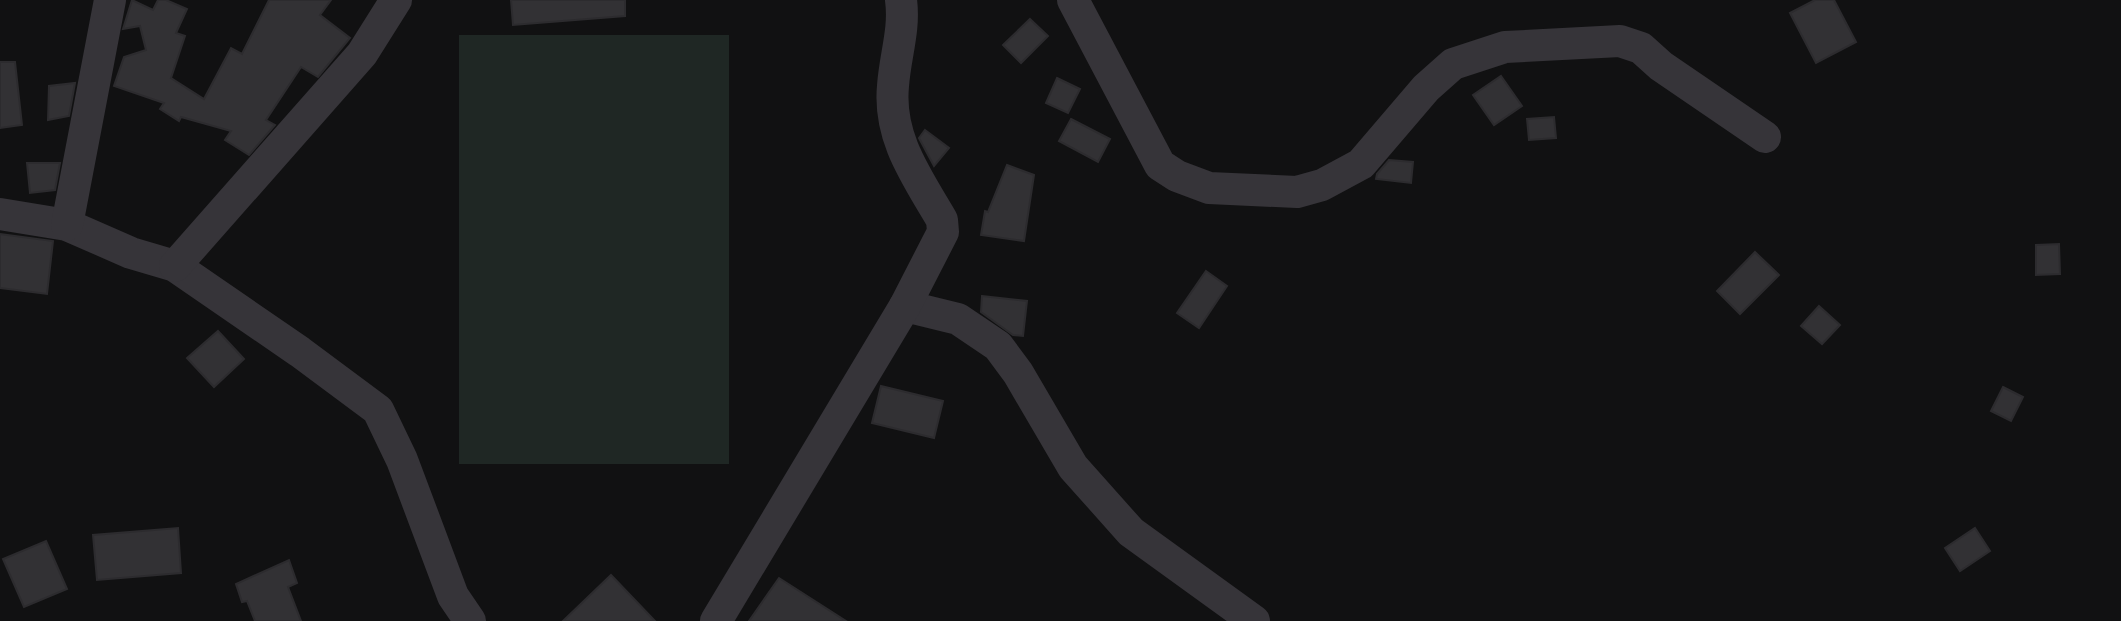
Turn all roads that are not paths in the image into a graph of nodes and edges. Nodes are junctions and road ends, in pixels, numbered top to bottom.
1 (110, 0) edge
2 (396, 0) edge
3 (901, 0) edge
4 (1073, 0) edge
5 (1765, 137) dead end
6 (0, 214) edge
7 (67, 225) junction
8 (175, 266) junction
9 (905, 306) junction
10 (470, 621) edge
11 (716, 621) edge
12 (1254, 621) edge

1 - 7 street
2 - 8 street
3 - 9 street
4 - 5 street
6 - 7 street
7 - 8 street
8 - 10 street
9 - 11 street
9 - 12 street

